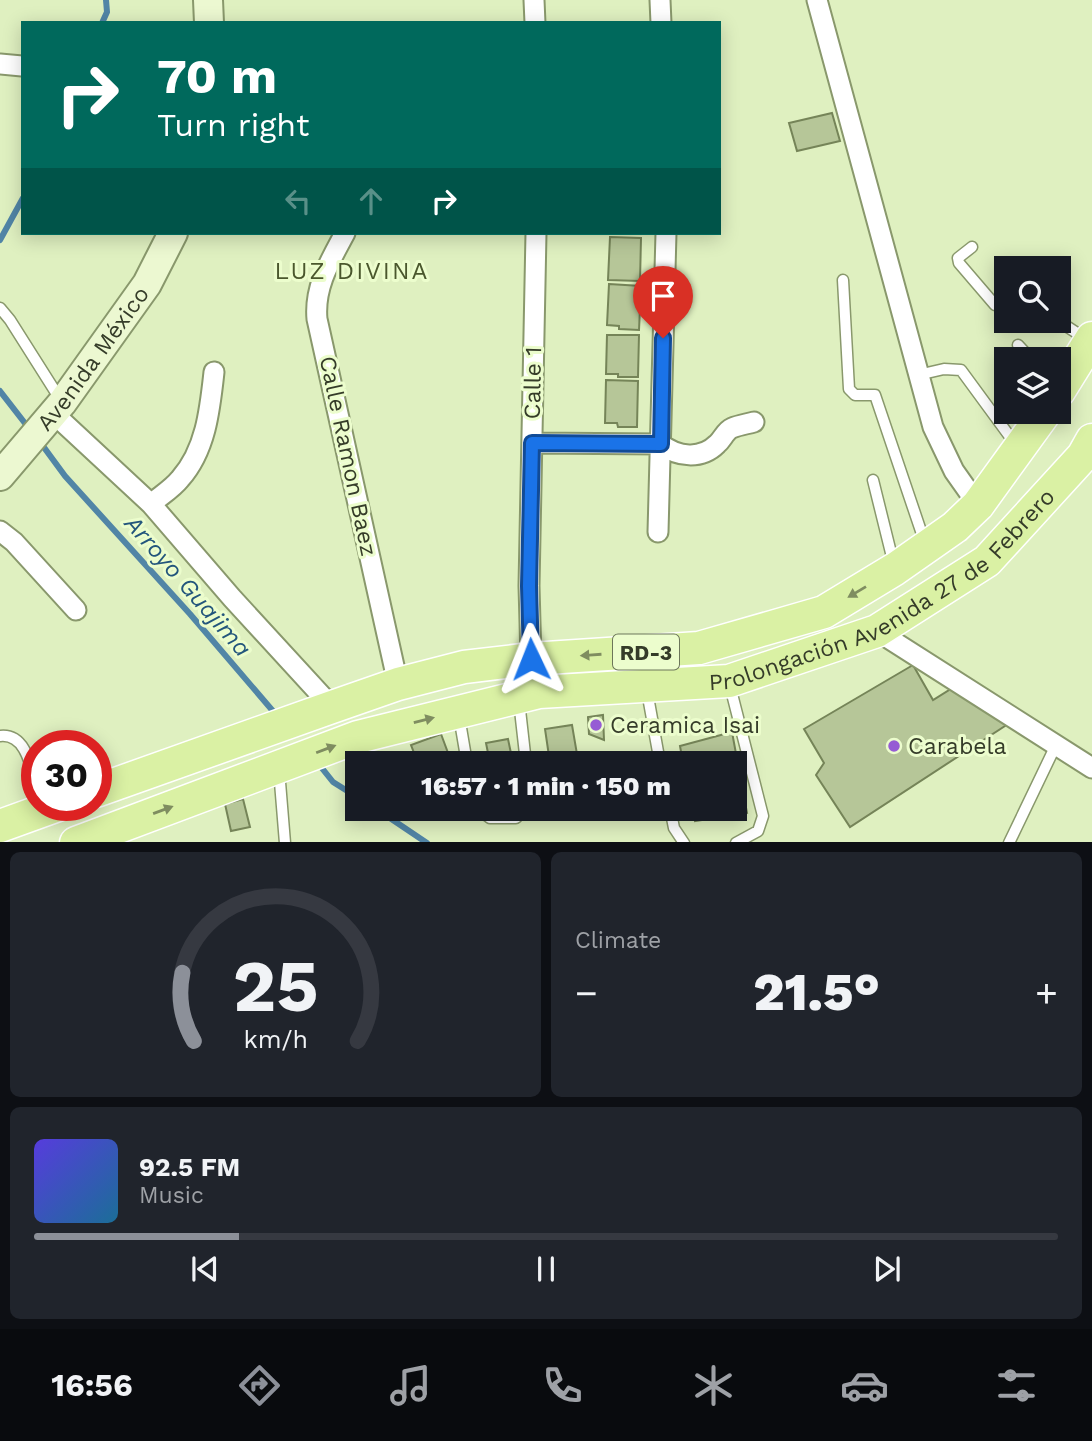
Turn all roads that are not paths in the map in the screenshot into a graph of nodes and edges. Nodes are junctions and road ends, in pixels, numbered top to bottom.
1 (208, 0) edge
2 (534, 0) edge
3 (660, 0) edge
4 (817, 0) edge
5 (209, 21) edge
6 (534, 21) edge
7 (662, 21) edge
8 (0, 64) edge
9 (21, 66) edge
10 (172, 235) edge
11 (344, 235) edge
12 (536, 235) edge
13 (666, 235) edge
14 (972, 247) dead end
15 (843, 280) dead end
16 (994, 304) edge
17 (0, 308) edge
18 (1071, 328) edge
19 (1091, 340) edge
20 (1071, 371) edge
21 (214, 372) dead end
22 (918, 374) junction
23 (58, 408) junction
24 (754, 422) dead end
25 (1036, 424) edge
26 (532, 443) junction
27 (661, 444) junction
28 (1019, 449) junction
29 (1089, 452) edge
30 (1, 474) edge
31 (873, 480) dead end
32 (151, 504) junction
33 (978, 505) junction
34 (0, 531) edge
35 (658, 532) dead end
36 (927, 547) junction
37 (895, 569) junction
38 (76, 610) dead end
39 (877, 631) junction
40 (531, 659) junction
41 (729, 681) junction
42 (398, 684) junction
43 (646, 687) junction
44 (529, 694) junction
45 (323, 710) junction
46 (458, 712) junction
47 (0, 736) edge
48 (21, 744) edge
49 (1056, 745) junction
50 (465, 751) edge
51 (527, 751) edge
52 (658, 751) edge
53 (279, 767) junction
54 (1092, 768) edge
55 (112, 785) edge
56 (21, 815) edge
57 (673, 821) edge
58 (0, 826) edge
59 (116, 835) edge
60 (76, 842) edge
61 (285, 842) edge
62 (684, 842) edge
63 (736, 842) edge
64 (1009, 842) edge

1 - 5 street
2 - 6 street
3 - 7 street
4 - 22 street
8 - 9 street
10 - 23 street, Avenida México
11 - 42 street, Calle Ramon Baez
12 - 26 street, Calle 1
13 - 27 street
14 - 16 lane
15 - 36 lane
17 - 23 lane
18 - 19 lane
19 - 20 main road, Prolongación Avenida 27 de Febrero / RD-3
21 - 32 street
22 - 28 lane
22 - 33 street
23 - 30 street, Avenida México
23 - 32 street
24 - 27 street
25 - 28 main road, Prolongación Avenida 27 de Febrero / RD-3
26 - 27 street
26 - 40 street, Calle 1
27 - 35 street
28 - 33 main road, Prolongación Avenida 27 de Febrero / RD-3
29 - 39 main road, Prolongación Avenida 27 de Febrero / RD-3
31 - 37 lane
32 - 45 street
33 - 36 main road, Prolongación Avenida 27 de Febrero / RD-3
34 - 38 street
36 - 37 main road, Prolongación Avenida 27 de Febrero / RD-3
37 -> 40 main road, Prolongación Avenida 27 de Febrero / RD-3
39 - 41 main road, Prolongación Avenida 27 de Febrero / RD-3
39 - 49 street
40 - 42 main road, Prolongación Avenida 27 de Febrero / RD-3
40 - 44 street, Calle 1
41 - 43 main road, Prolongación Avenida 27 de Febrero / RD-3
41 - 63 lane
42 - 45 main road, Prolongación Avenida 27 de Febrero / RD-3
43 - 44 main road, Prolongación Avenida 27 de Febrero / RD-3
43 - 52 lane
44 - 46 main road, Prolongación Avenida 27 de Febrero / RD-3
44 - 51 lane
45 - 55 main road, Prolongación Avenida 27 de Febrero / RD-3
46 - 50 lane
53 -> 46 main road, Prolongación Avenida 27 de Febrero / RD-3
47 - 48 lane
49 - 54 street
49 - 64 lane
59 -> 53 main road, Prolongación Avenida 27 de Febrero / RD-3
53 - 61 lane
56 - 58 main road
57 - 62 lane
59 - 60 main road, Prolongación Avenida 27 de Febrero / RD-3

